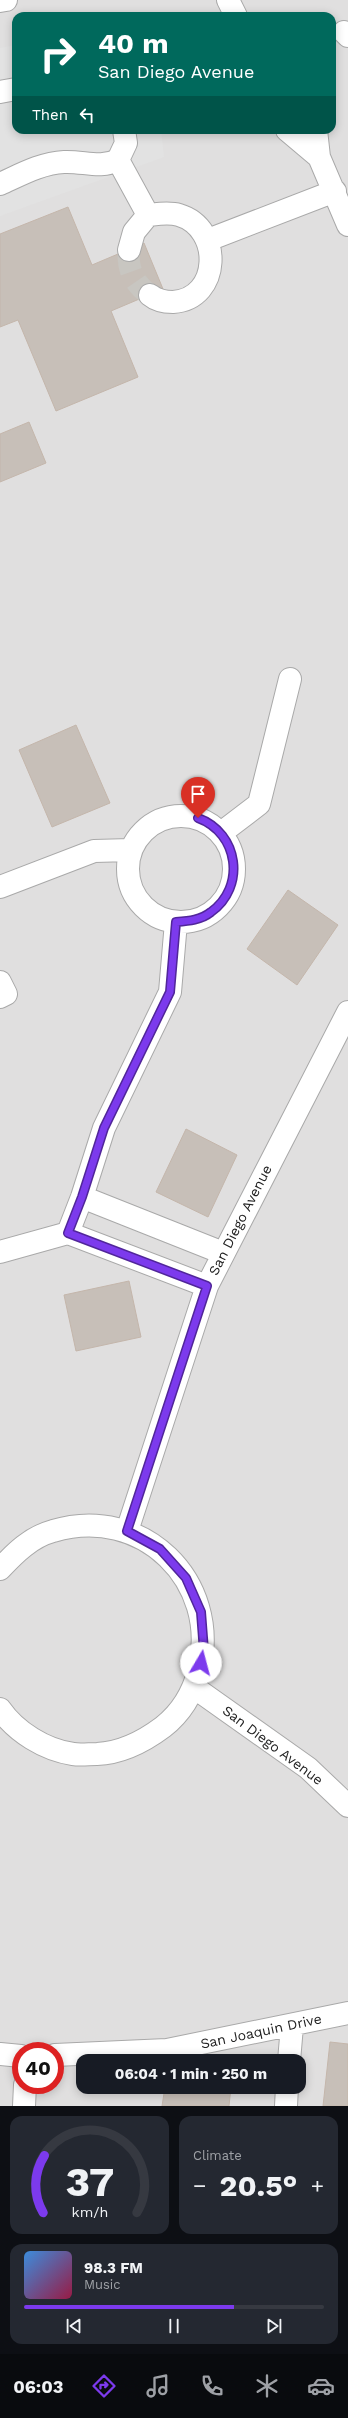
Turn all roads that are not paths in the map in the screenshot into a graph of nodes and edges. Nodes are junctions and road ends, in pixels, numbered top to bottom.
1 (0, 0) edge
2 (6, 0) edge
3 (228, 0) edge
4 (234, 12) edge
5 (12, 90) edge
6 (0, 92) edge
7 (125, 134) edge
8 (293, 134) edge
9 (316, 134) edge
10 (319, 157) junction
11 (118, 160) junction
12 (0, 184) edge
13 (335, 191) junction
14 (148, 215) junction
15 (348, 224) edge
16 (208, 240) junction
17 (129, 250) tunnel mouth
18 (150, 295) tunnel mouth
19 (290, 679) dead end
20 (222, 834) junction
21 (131, 850) junction
22 (0, 887) edge
23 (176, 922) junction
24 (348, 1012) edge
25 (82, 1197) junction
26 (68, 1233) junction
27 (0, 1252) edge
28 (224, 1253) junction
29 (207, 1286) junction
30 (127, 1531) junction
31 (0, 1569) edge
32 (194, 1688) junction
33 (0, 1709) edge
34 (348, 1806) edge
35 (348, 2012) edge
36 (292, 2026) junction
37 (0, 2054) edge
38 (290, 2054) edge
39 (12, 2055) edge
40 (64, 2055) edge
41 (25, 2094) edge
42 (287, 2094) edge
43 (24, 2106) edge
44 (286, 2106) edge

1 - 2 street
3 - 4 street
5 - 6 street
7 - 11 street
8 - 10 street
9 - 10 street
10 - 13 street
11 - 12 street
11 - 14 street
13 - 15 street
13 - 16 street
14 - 16 street
14 - 17 street
16 - 18 street
19 - 20 street
20 - 21 street
20 - 23 street
21 - 22 street
21 - 23 street
23 - 25 street
24 - 28 street, San Diego Avenue
25 - 26 street
25 - 28 street
26 - 27 street
26 - 29 street
28 - 29 street, San Diego Avenue
29 - 30 street, San Diego Avenue
30 - 31 street
30 - 32 street
32 - 33 street
32 - 34 street, San Diego Avenue
35 - 36 street, San Joaquin Drive
36 - 38 street
36 - 40 street, San Joaquin Drive
37 - 39 street
41 - 43 street
42 - 44 street

